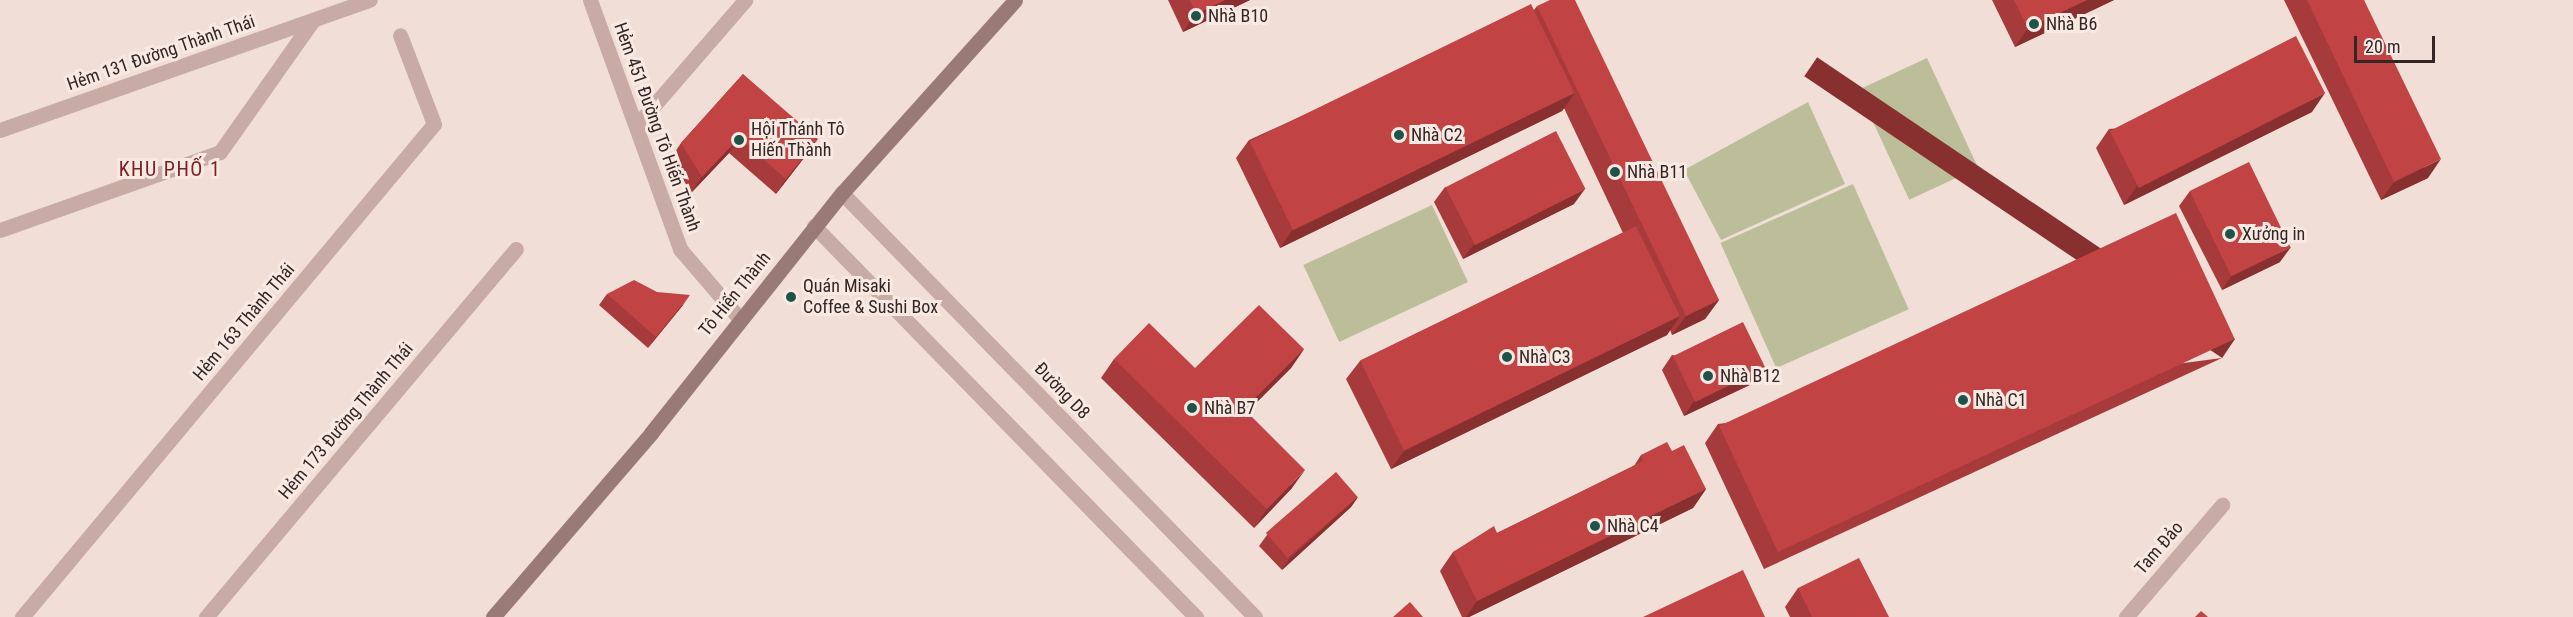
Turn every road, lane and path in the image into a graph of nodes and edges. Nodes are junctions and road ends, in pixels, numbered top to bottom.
1 (370, 0) edge
2 (590, 0) edge
3 (745, 0) edge
4 (1007, 3) edge
5 (312, 20) junction
6 (400, 35) dead end
7 (636, 126) junction
8 (0, 130) edge
9 (842, 193) junction
10 (814, 226) junction
11 (0, 230) edge
12 (516, 249) dead end
13 (740, 319) junction
14 (2222, 504) dead end
15 (22, 617) edge
16 (206, 617) edge
17 (493, 617) edge
18 (1196, 617) edge
19 (1255, 617) edge
20 (2126, 617) edge

1 - 5 street, Hẻm 131 Đường Thành Thái
2 - 7 street, Hẻm 451 Đường Tô Hiến Thành
3 - 7 street
4 - 9 main road, Tô Hiến Thành
5 - 8 street, Hẻm 131 Đường Thành Thái
5 - 11 street
6 - 15 street, Hẻm 163 Thành Thái
7 - 13 street, Hẻm 451 Đường Tô Hiến Thành
9 - 10 main road, Tô Hiến Thành
9 - 19 street, Đường D8
10 - 13 main road, Tô Hiến Thành
10 - 18 street
12 - 16 street, Hẻm 173 Đường Thành Thái
13 - 17 main road, Tô Hiến Thành
14 - 20 street, Tam Đảo

